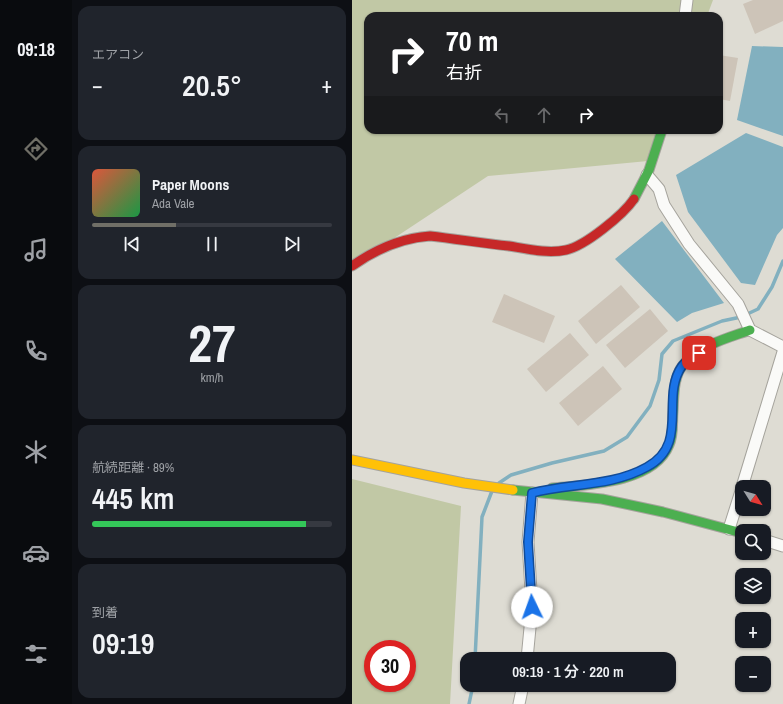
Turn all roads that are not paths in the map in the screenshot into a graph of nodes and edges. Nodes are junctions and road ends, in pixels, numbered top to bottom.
1 (687, 0) edge
2 (686, 12) edge
3 (661, 134) edge
4 (647, 175) junction
5 (352, 266) edge
6 (750, 330) junction
7 (783, 347) edge
8 (783, 352) edge
9 (352, 460) edge
10 (744, 480) edge
11 (532, 493) junction
12 (735, 512) edge
13 (730, 529) junction
14 (735, 531) edge
15 (771, 542) edge
16 (783, 546) edge
17 (528, 652) edge
18 (522, 692) edge
19 (519, 704) edge

1 - 2 street
3 - 4 street
4 - 5 street
4 - 6 street
6 - 7 street
6 - 11 street
8 - 10 street
9 - 11 street
11 - 13 street
11 - 17 street
12 - 13 street
13 - 14 street
15 - 16 street
18 - 19 street

